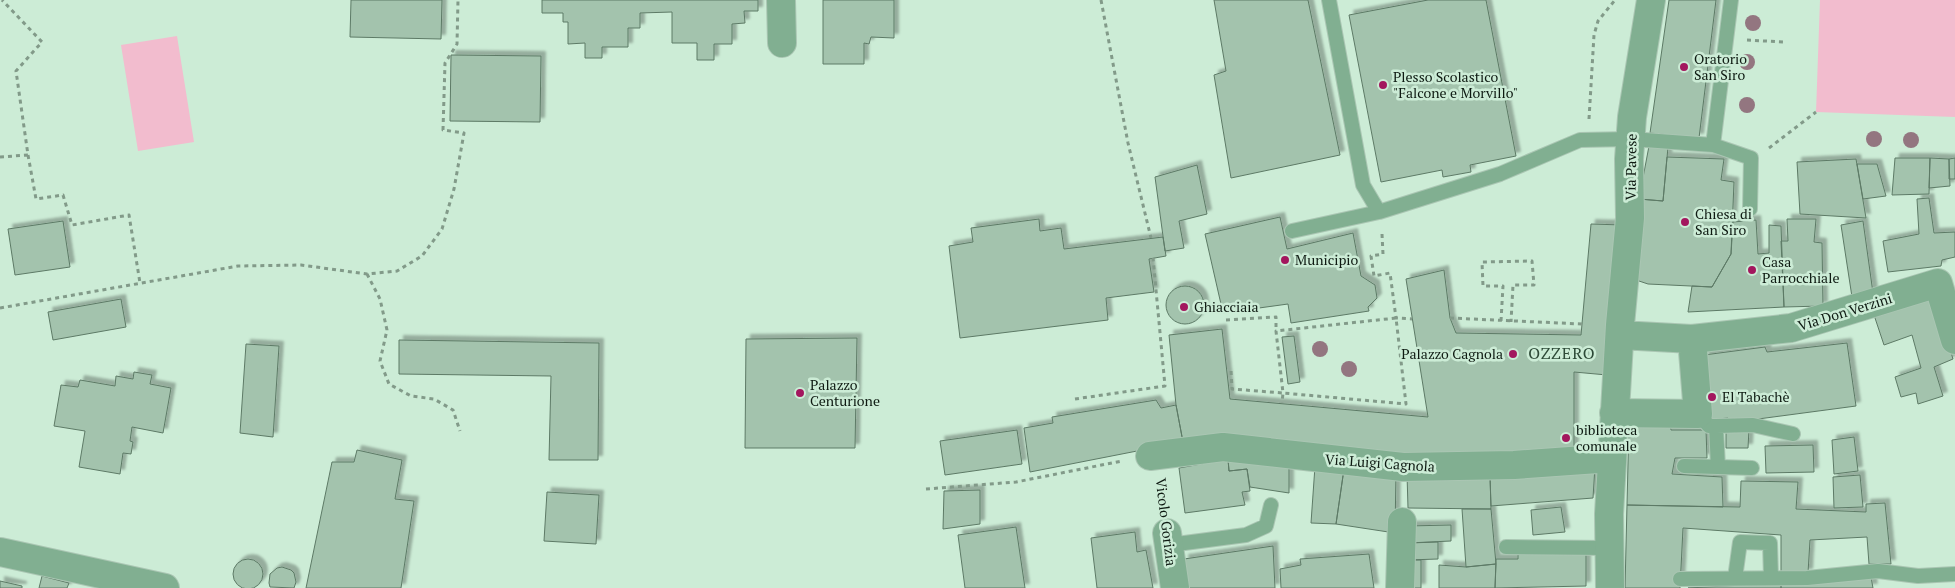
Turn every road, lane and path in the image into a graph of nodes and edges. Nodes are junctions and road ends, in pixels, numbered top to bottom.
1 (2, 0) edge
2 (458, 0) edge
3 (781, 0) edge
4 (1102, 0) edge
5 (1329, 0) edge
6 (1615, 0) edge
7 (1651, 0) edge
8 (1731, 0) edge
9 (1766, 40) dead end
10 (1783, 42) dead end
11 (782, 43) dead end
12 (1816, 112) dead end
13 (1631, 139) junction
14 (1588, 140) junction
15 (1713, 145) junction
16 (1768, 149) dead end
17 (28, 155) junction
18 (0, 157) edge
19 (1750, 209) dead end
20 (1379, 212) junction
21 (1292, 231) dead end
22 (1151, 238) dead end
23 (1153, 258) dead end
24 (366, 274) junction
25 (1947, 280) edge
26 (140, 283) junction
27 (0, 308) edge
28 (1396, 318) junction
29 (1412, 318) dead end
30 (1450, 318) dead end
31 (1226, 320) dead end
32 (1500, 321) junction
33 (1511, 322) junction
34 (1582, 324) dead end
35 (1276, 331) junction
36 (1620, 335) junction
37 (1692, 339) junction
38 (1955, 340) edge
39 (1231, 371) dead end
40 (1283, 394) junction
41 (1075, 399) dead end
42 (1282, 403) dead end
43 (1614, 413) junction
44 (1707, 420) junction
45 (460, 431) dead end
46 (1793, 434) dead end
47 (1154, 456) junction
48 (1612, 458) junction
49 (1684, 466) dead end
50 (1718, 467) junction
51 (1752, 468) dead end
52 (926, 489) dead end
53 (1271, 505) dead end
54 (1402, 522) dead end
55 (1168, 539) junction
56 (1506, 547) dead end
57 (1609, 548) junction
58 (0, 552) edge
59 (1955, 574) edge
60 (1735, 578) junction
61 (1771, 578) junction
62 (1680, 580) dead end
63 (165, 588) edge
64 (1175, 588) edge
65 (1400, 588) edge
66 (1610, 588) edge

1 - 17 path
2 - 24 path
3 - 11 street
4 - 22 path
5 - 20 lane
6 - 14 path
7 - 13 street, Via Pavese
8 - 15 lane
9 - 10 path
12 - 16 path
13 - 14 lane
13 - 15 lane
13 - 36 street, Via Pavese
14 - 20 lane
15 - 19 lane
17 - 18 path
17 - 26 path
20 - 21 lane
20 - 28 path
23 - 41 path
24 - 26 path
24 - 45 path
25 - 37 street, Via Don Verzini
25 - 38 street, Via Don Verzini
26 - 27 path
28 - 29 path
28 - 35 path
28 - 40 path
30 - 32 path
31 - 35 path
32 - 33 path
32 - 33 path
33 - 34 path
35 - 40 path
36 - 37 street, Via Don Verzini
36 - 43 street, Via Pavese
37 - 44 street
39 - 40 path
40 - 42 path
43 - 44 street
43 - 48 street, Via Pavese
44 - 46 lane
44 - 50 lane
47 - 48 street, Via Luigi Cagnola
47 - 52 path
47 - 55 path, Vicolo Gorizia
48 - 57 street, Via Pavese
49 - 50 lane
50 - 51 lane
53 - 55 lane
54 - 65 street
55 - 64 street, Vicolo Gorizia
56 - 57 lane
57 - 66 street, Via Pavese
58 - 63 street
59 - 61 lane
60 - 61 lane
60 - 61 lane
60 - 62 lane

